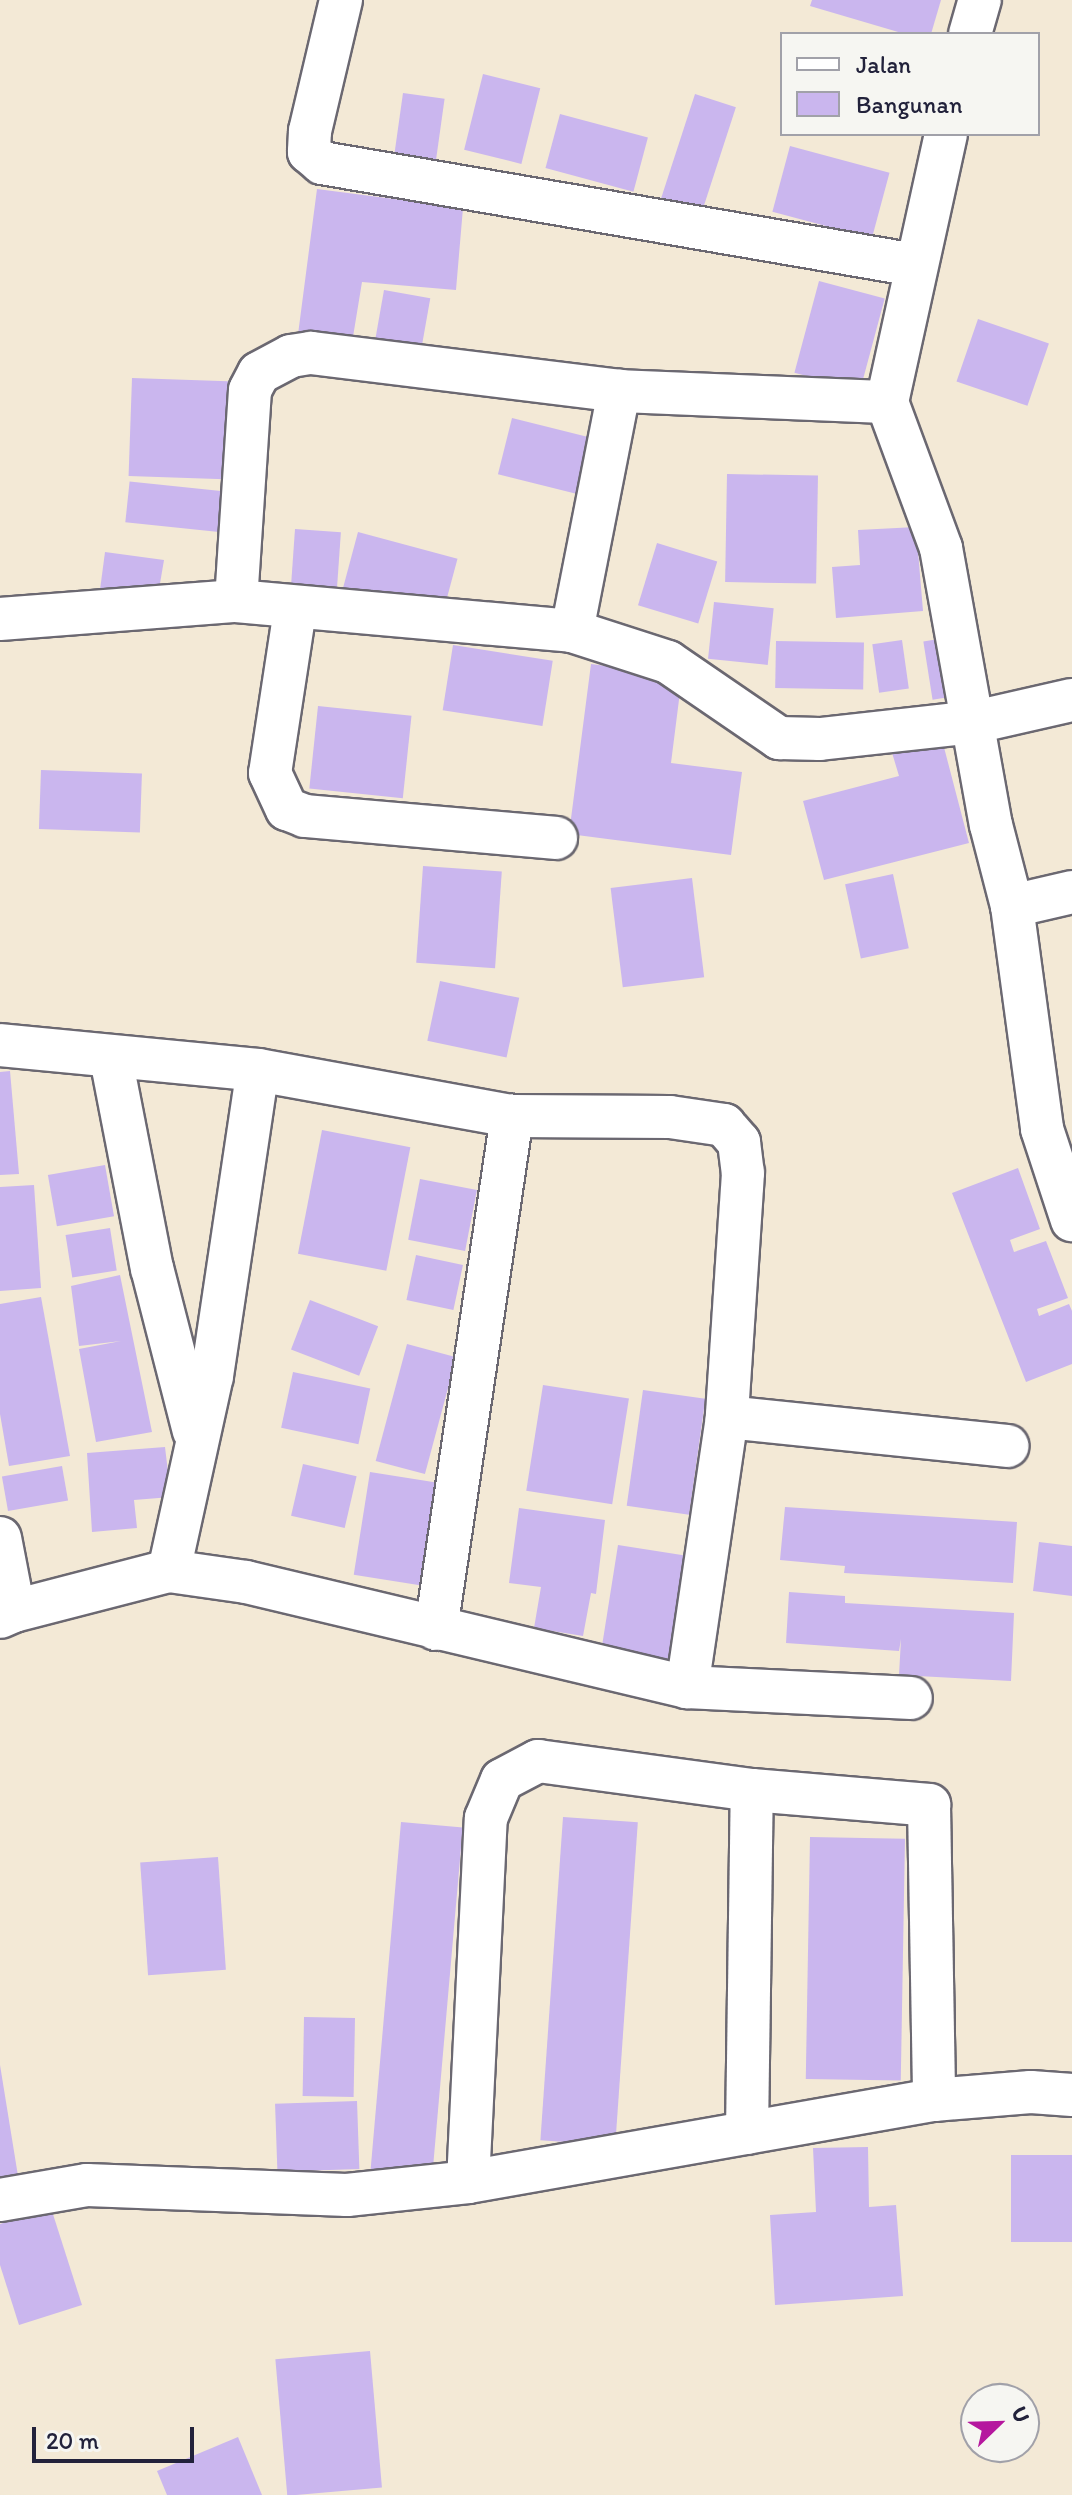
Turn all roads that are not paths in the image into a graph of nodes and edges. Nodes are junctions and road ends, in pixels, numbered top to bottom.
1 (341, 0) edge
2 (980, 0) edge
3 (971, 32) edge
4 (946, 136) edge
5 (915, 265) junction
6 (619, 391) junction
7 (887, 402) junction
8 (236, 601) junction
9 (295, 610) junction
10 (0, 619) edge
11 (572, 631) junction
12 (1072, 700) edge
13 (975, 722) junction
14 (556, 838) dead end
15 (1072, 892) edge
16 (1012, 906) junction
17 (0, 1045) edge
18 (111, 1058) junction
19 (258, 1070) junction
20 (512, 1116) junction
21 (1072, 1220) edge
22 (727, 1417) junction
23 (197, 1444) junction
24 (1008, 1446) dead end
25 (0, 1538) edge
26 (169, 1571) junction
27 (7, 1614) edge
28 (436, 1629) junction
29 (687, 1687) junction
30 (911, 1698) dead end
31 (752, 1790) junction
32 (1072, 2095) edge
33 (934, 2100) junction
34 (747, 2133) junction
35 (468, 2182) junction
36 (0, 2200) edge

1 - 5 street
2 - 3 street
4 - 5 street
5 - 7 street
6 - 7 street
6 - 8 street
6 - 11 street
7 - 13 street
8 - 9 street
8 - 10 street
9 - 11 street
9 - 14 street
11 - 13 street
12 - 13 street
13 - 16 street
15 - 16 street
16 - 21 street
17 - 18 street
18 - 19 street
18 - 23 street
19 - 20 street
19 - 23 street
20 - 22 street
20 - 28 street
22 - 24 street
22 - 29 street
23 - 26 street
25 - 27 street
26 - 27 street
26 - 28 street
28 - 29 street
29 - 30 street
31 - 33 street
31 - 34 street
31 - 35 street
32 - 33 street
33 - 34 street
34 - 35 street
35 - 36 street

